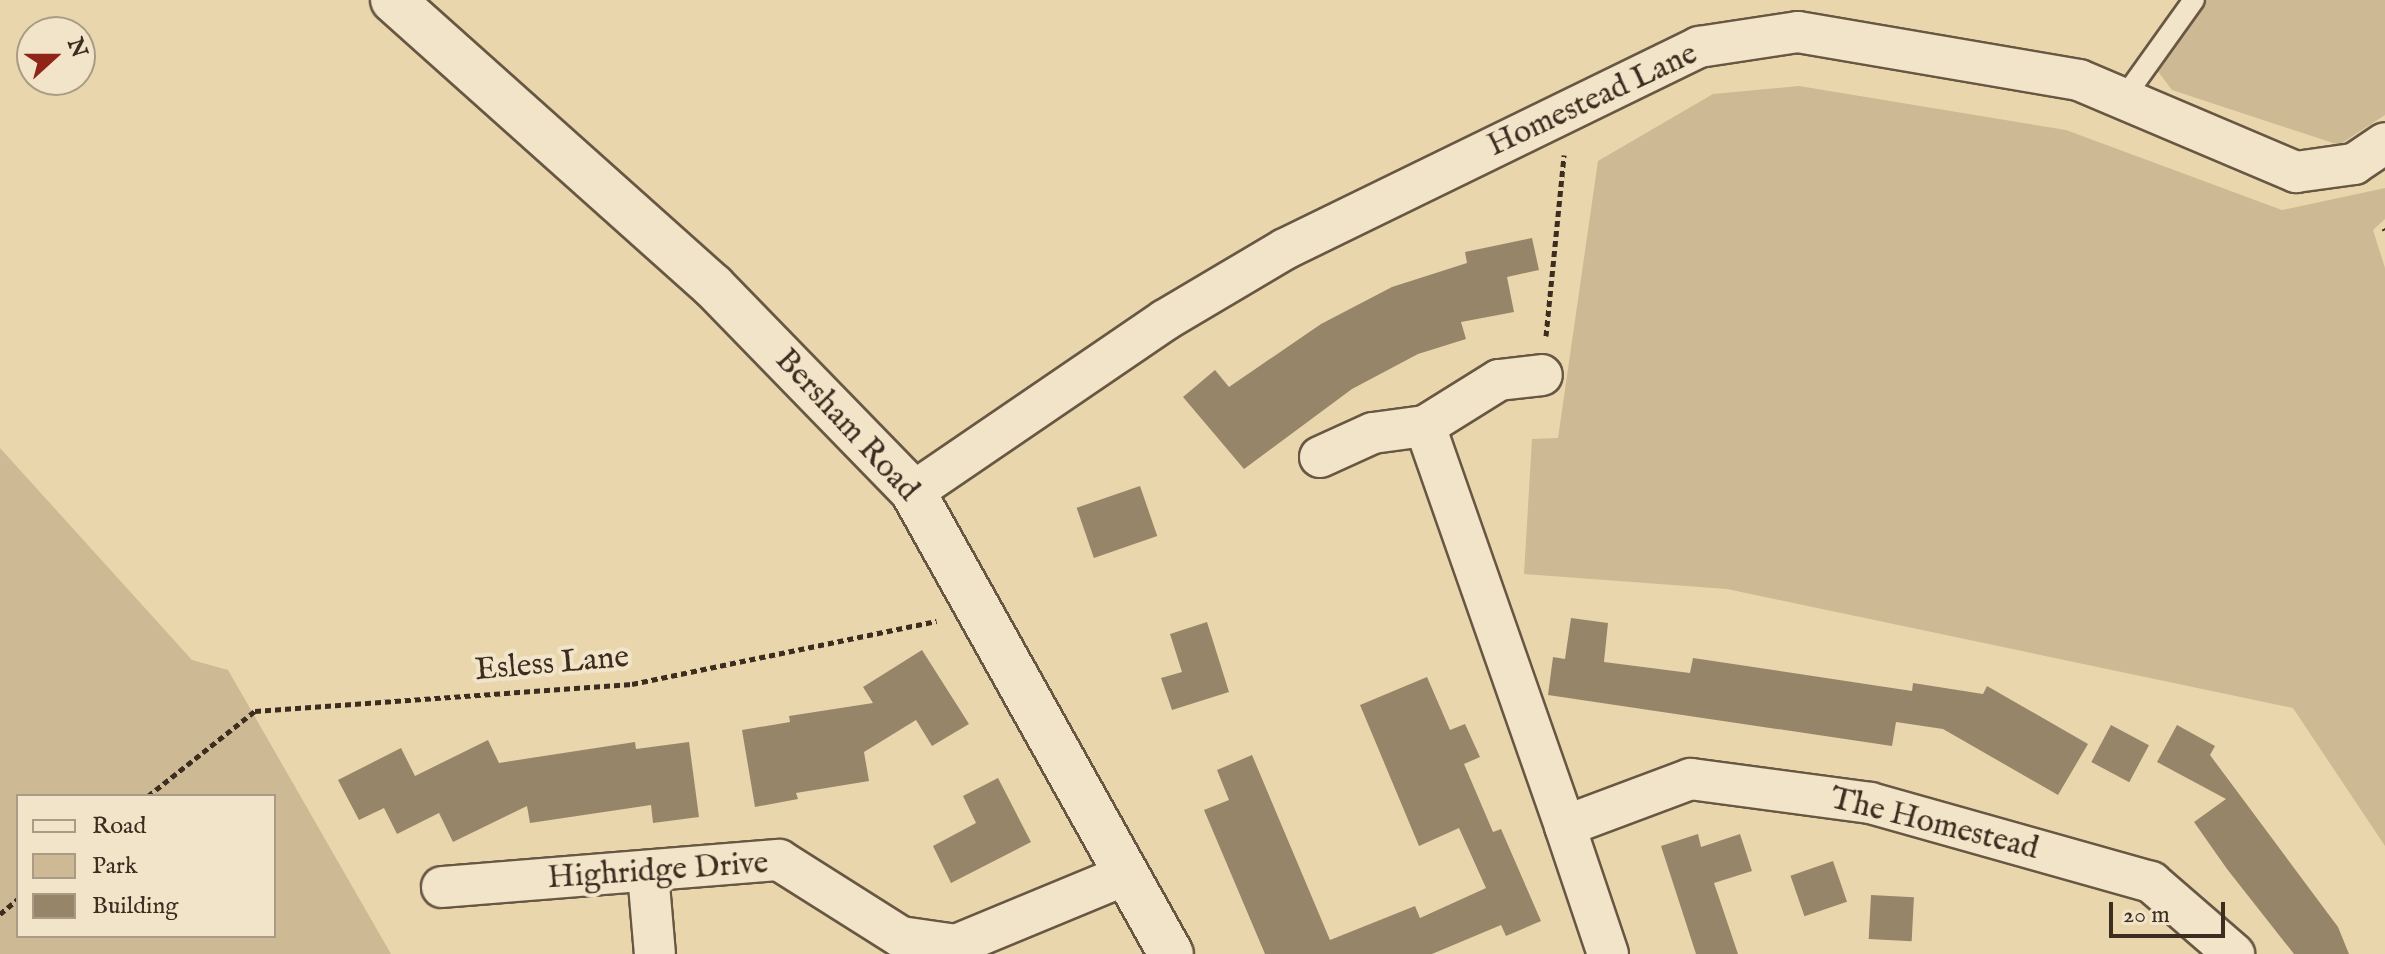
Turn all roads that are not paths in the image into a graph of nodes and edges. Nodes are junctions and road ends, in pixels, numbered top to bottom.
1 (393, 0) edge
2 (2194, 0) edge
3 (2123, 99) junction
4 (2385, 143) edge
5 (1542, 375) road end
6 (1425, 426) junction
7 (1320, 457) dead end
8 (913, 492) junction
9 (1565, 826) junction
10 (648, 873) junction
11 (1125, 875) junction
12 (442, 887) dead end
13 (655, 954) edge
14 (1171, 954) edge
15 (1608, 954) edge
16 (2234, 954) edge

1 - 8 main road, Bersham Road
2 - 3 lane
3 - 4 street, Homestead Lane
3 - 8 street, Homestead Lane
5 - 6 street
6 - 7 street
6 - 9 street
8 - 11 main road, Bersham Road
9 - 15 street
9 - 16 street, The Homestead
10 - 11 street, Highridge Drive
10 - 12 street, Highridge Drive
10 - 13 street
11 - 14 main road, Bersham Road

